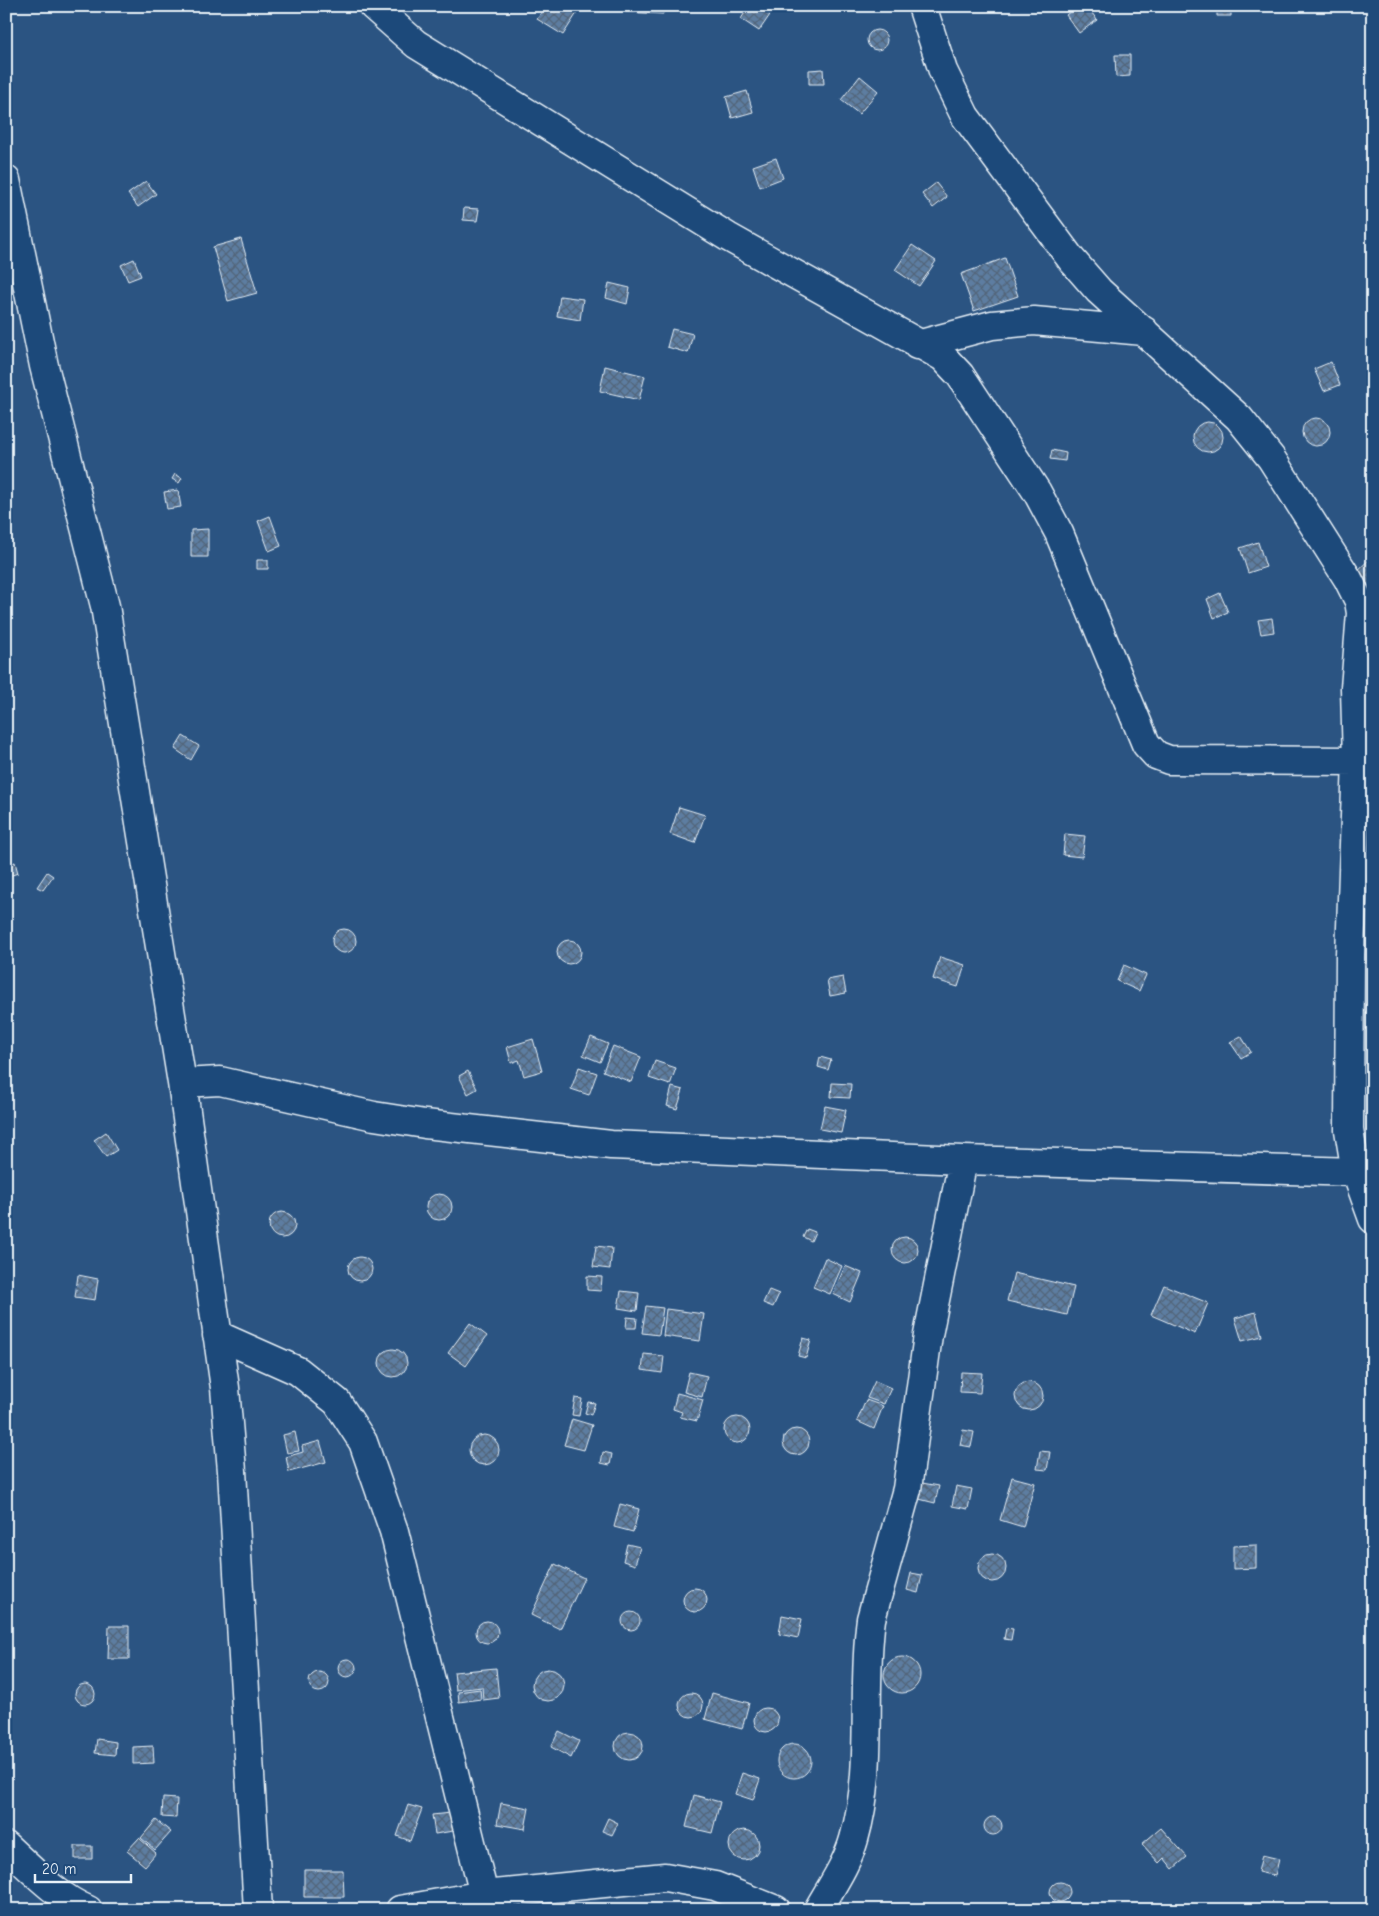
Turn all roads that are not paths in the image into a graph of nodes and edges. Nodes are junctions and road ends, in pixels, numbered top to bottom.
1 (373, 6) edge
2 (922, 6) edge
3 (6, 180) edge
4 (1144, 331) junction
5 (917, 345) junction
6 (1357, 761) junction
7 (182, 1083) junction
8 (963, 1160) junction
9 (1356, 1172) junction
10 (1373, 1220) edge
11 (217, 1335) junction
12 (6, 1846) edge
13 (484, 1895) junction
14 (88, 1910) edge
15 (258, 1910) edge
16 (400, 1910) edge
17 (776, 1910) edge
18 (818, 1910) edge

1 - 5 street
2 - 4 street
3 - 7 street
4 - 5 street
4 - 6 street
5 - 6 street
6 - 9 street
7 - 8 street
7 - 11 street
8 - 9 street
8 - 18 street
9 - 10 street
11 - 13 street
11 - 15 street
12 - 14 street
13 - 16 street
13 - 17 street

